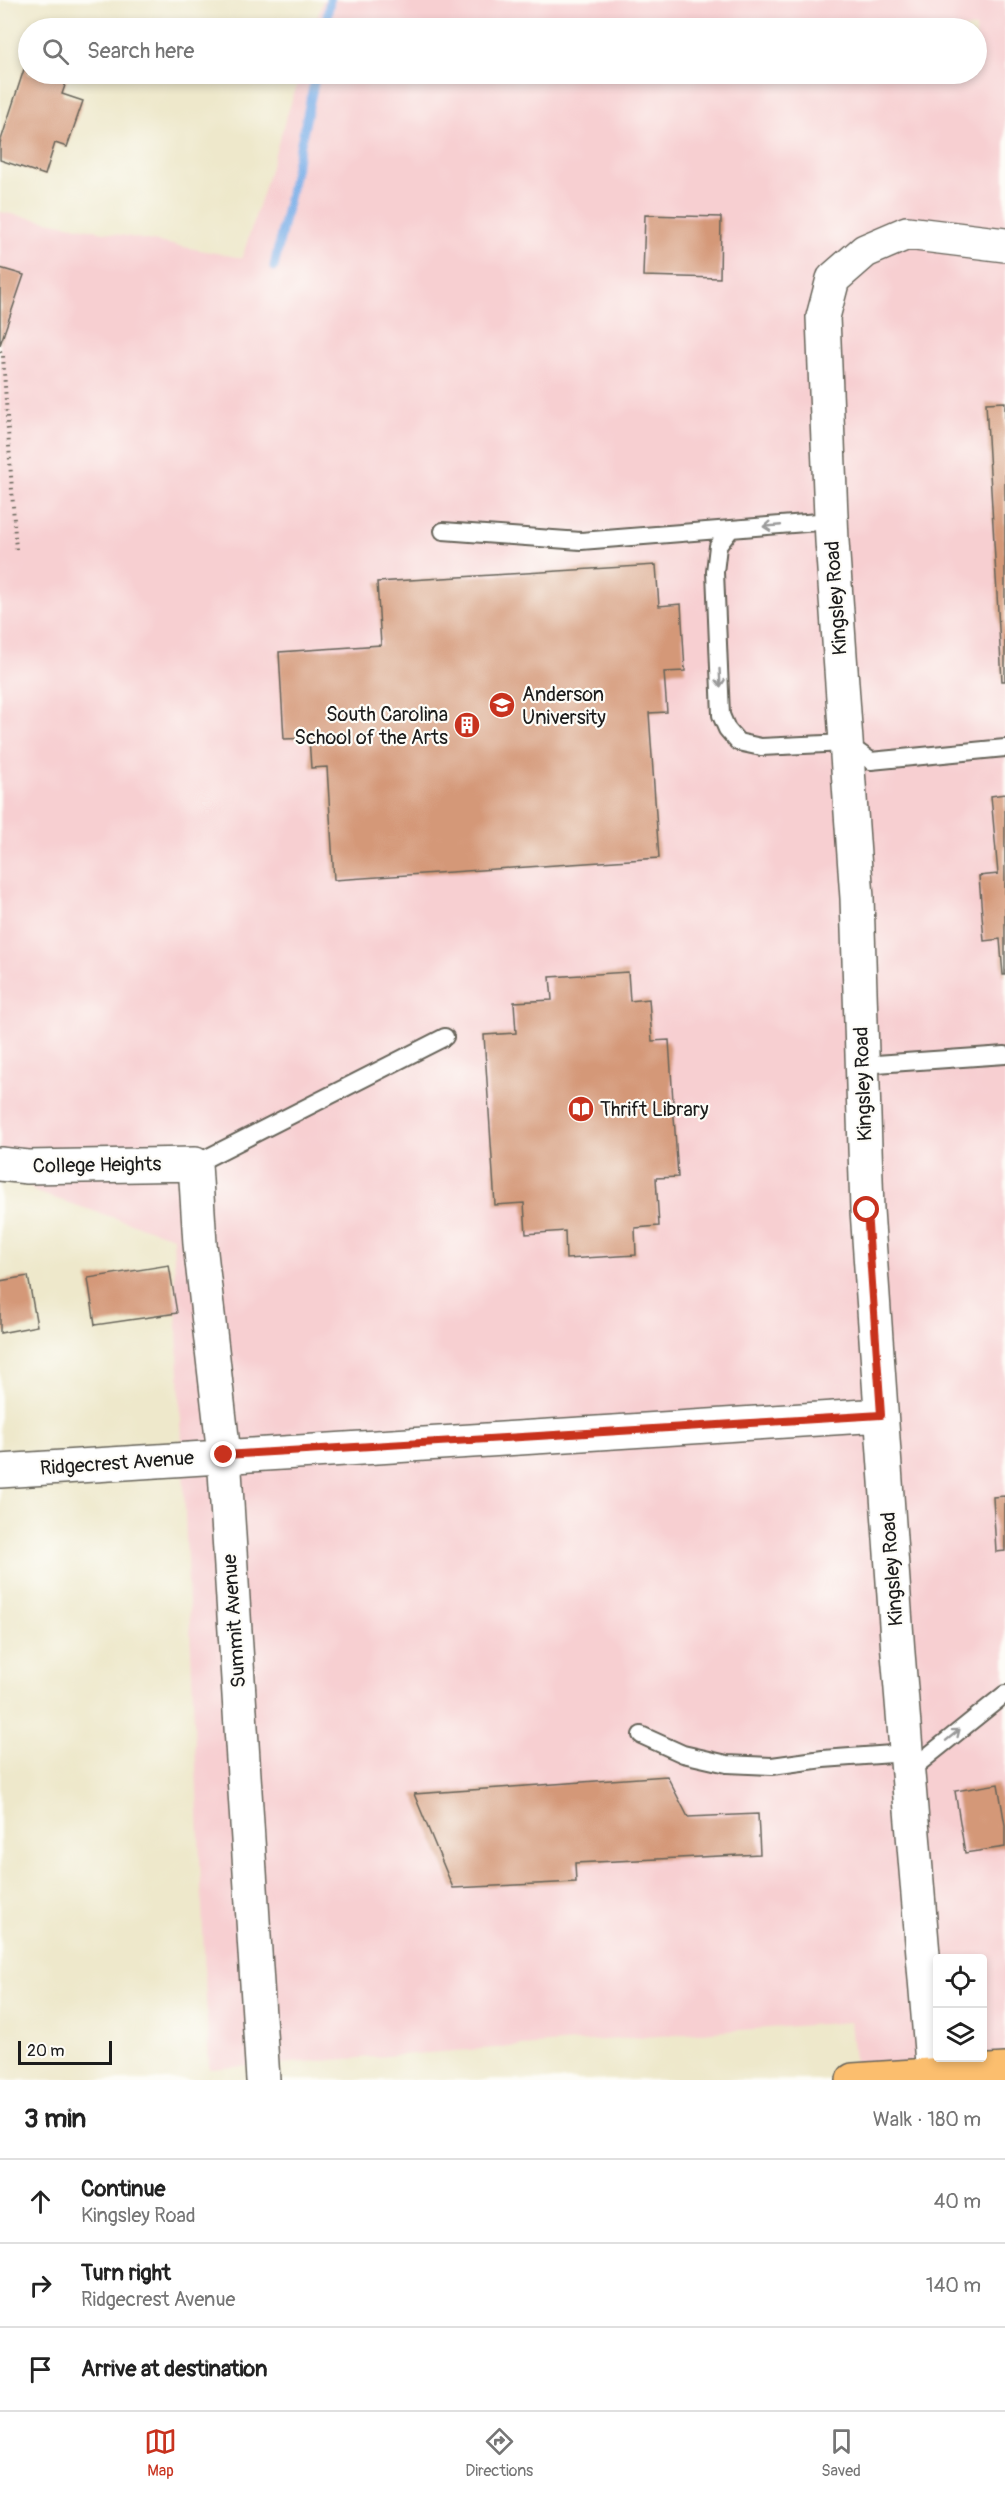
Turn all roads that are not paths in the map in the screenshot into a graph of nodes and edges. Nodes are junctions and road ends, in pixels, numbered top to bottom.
1 (1005, 245) edge
2 (831, 521) junction
3 (731, 529) junction
4 (443, 531) dead end
5 (846, 743) junction
6 (1005, 748) edge
7 (445, 1036) dead end
8 (1005, 1055) edge
9 (862, 1065) junction
10 (0, 1164) edge
11 (195, 1164) junction
12 (881, 1415) junction
13 (224, 1455) junction
14 (0, 1471) edge
15 (1005, 1694) edge
16 (641, 1735) dead end
17 (907, 1762) junction
18 (1005, 2070) edge
19 (933, 2075) junction
20 (263, 2080) edge
21 (853, 2080) edge

1 - 2 street, Kingsley Road
2 -> 3 lane
2 - 5 street, Kingsley Road
3 - 4 lane
3 -> 5 lane
5 - 6 lane
5 - 9 street, Kingsley Road
7 - 11 lane
8 - 9 lane
9 - 12 street, Kingsley Road
10 - 11 street, College Heights
11 - 13 street, Summit Avenue
12 - 13 street, Ridgecrest Avenue
12 - 17 street, Kingsley Road
13 - 14 street, Ridgecrest Avenue
13 - 20 street, Summit Avenue
17 -> 15 lane
16 - 17 lane
17 - 19 street, Kingsley Road
18 - 19 main road
19 - 21 main road

